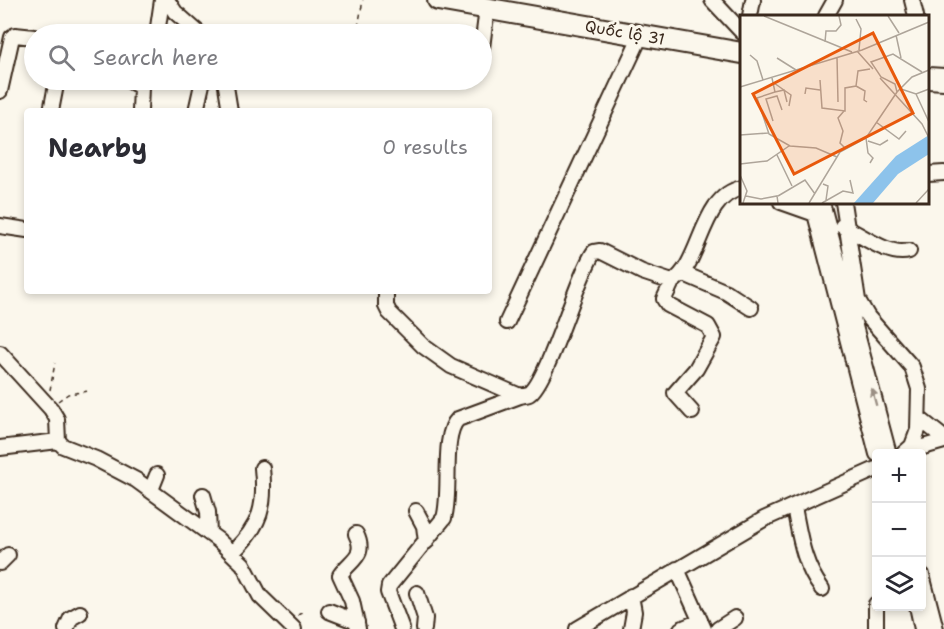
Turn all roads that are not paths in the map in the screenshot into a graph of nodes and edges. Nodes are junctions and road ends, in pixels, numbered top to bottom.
1 (162, 0) edge
2 (167, 0) edge
3 (438, 0) edge
4 (712, 0) edge
5 (753, 0) edge
6 (835, 0) edge
7 (912, 0) edge
8 (487, 8) junction
9 (750, 15) edge
10 (827, 15) edge
11 (916, 15) edge
12 (159, 24) edge
13 (189, 24) edge
14 (485, 24) edge
15 (740, 31) edge
16 (641, 35) junction
17 (24, 36) edge
18 (739, 53) edge
19 (929, 78) edge
20 (944, 79) edge
21 (55, 90) edge
22 (141, 90) edge
23 (201, 90) edge
24 (227, 90) edge
25 (0, 91) edge
26 (52, 108) edge
27 (140, 108) edge
28 (197, 108) edge
29 (230, 108) edge
30 (944, 173) edge
31 (929, 174) edge
32 (740, 188) edge
33 (792, 204) edge
34 (843, 204) edge
35 (819, 209) edge
36 (0, 226) edge
37 (848, 228) junction
38 (24, 230) edge
39 (909, 251) dead end
40 (677, 277) junction
41 (386, 294) edge
42 (751, 308) dead end
43 (507, 322) dead end
44 (0, 353) edge
45 (520, 396) junction
46 (692, 412) dead end
47 (920, 419) junction
48 (944, 439) edge
49 (58, 441) junction
50 (0, 448) edge
51 (876, 449) edge
52 (888, 449) edge
53 (908, 449) edge
54 (913, 449) edge
55 (262, 468) dead end
56 (872, 471) edge
57 (157, 476) dead end
58 (151, 490) junction
59 (203, 495) dead end
60 (794, 507) junction
61 (416, 511) dead end
62 (209, 532) junction
63 (356, 534) dead end
64 (426, 542) junction
65 (233, 552) junction
66 (677, 569) junction
67 (822, 589) dead end
68 (417, 593) dead end
69 (926, 593) edge
70 (631, 596) junction
71 (329, 611) dead end
72 (876, 611) edge
73 (917, 611) edge
74 (80, 613) dead end
75 (735, 618) dead end
76 (702, 625) edge
77 (357, 626) edge
78 (66, 629) edge
79 (294, 629) edge
80 (402, 629) edge
81 (424, 629) edge
82 (577, 629) edge
83 (631, 629) edge
84 (681, 629) edge
85 (718, 629) edge
86 (876, 629) edge
87 (922, 629) edge
88 (936, 629) edge

1 - 12 street
2 - 13 street
3 - 8 highway, Quốc lộ 31
4 - 15 street
5 - 9 street
6 - 10 street
7 - 11 street
8 - 14 street
8 - 16 highway, Quốc lộ 31
16 - 18 highway, Quốc lộ 31
16 - 43 street
17 - 25 street
19 - 20 highway
21 - 26 street
22 - 27 street
23 - 28 street
24 - 29 street
30 - 31 street
32 - 40 street
33 - 35 street
34 - 37 street
35 - 37 street
35 - 51 street
52 -> 35 street
36 - 38 street
37 - 39 street
37 - 47 street
40 - 42 street
40 - 45 street
40 - 46 street
41 - 45 street
44 - 49 street
45 - 64 street
47 - 48 street
47 - 53 street
48 - 54 street
49 - 50 street
49 - 58 street
55 - 65 street
56 - 60 street
57 - 58 street
58 - 62 street
59 - 62 street
60 - 66 street
60 - 67 street
61 - 64 street
62 - 65 street
63 - 77 street
64 - 80 street
65 - 79 street
66 - 70 street
66 - 76 street
68 - 81 street
69 - 88 street
70 - 82 street
70 - 83 street
71 - 77 street
72 - 86 street
73 - 87 street
74 - 78 street
75 - 85 street
76 - 84 street

